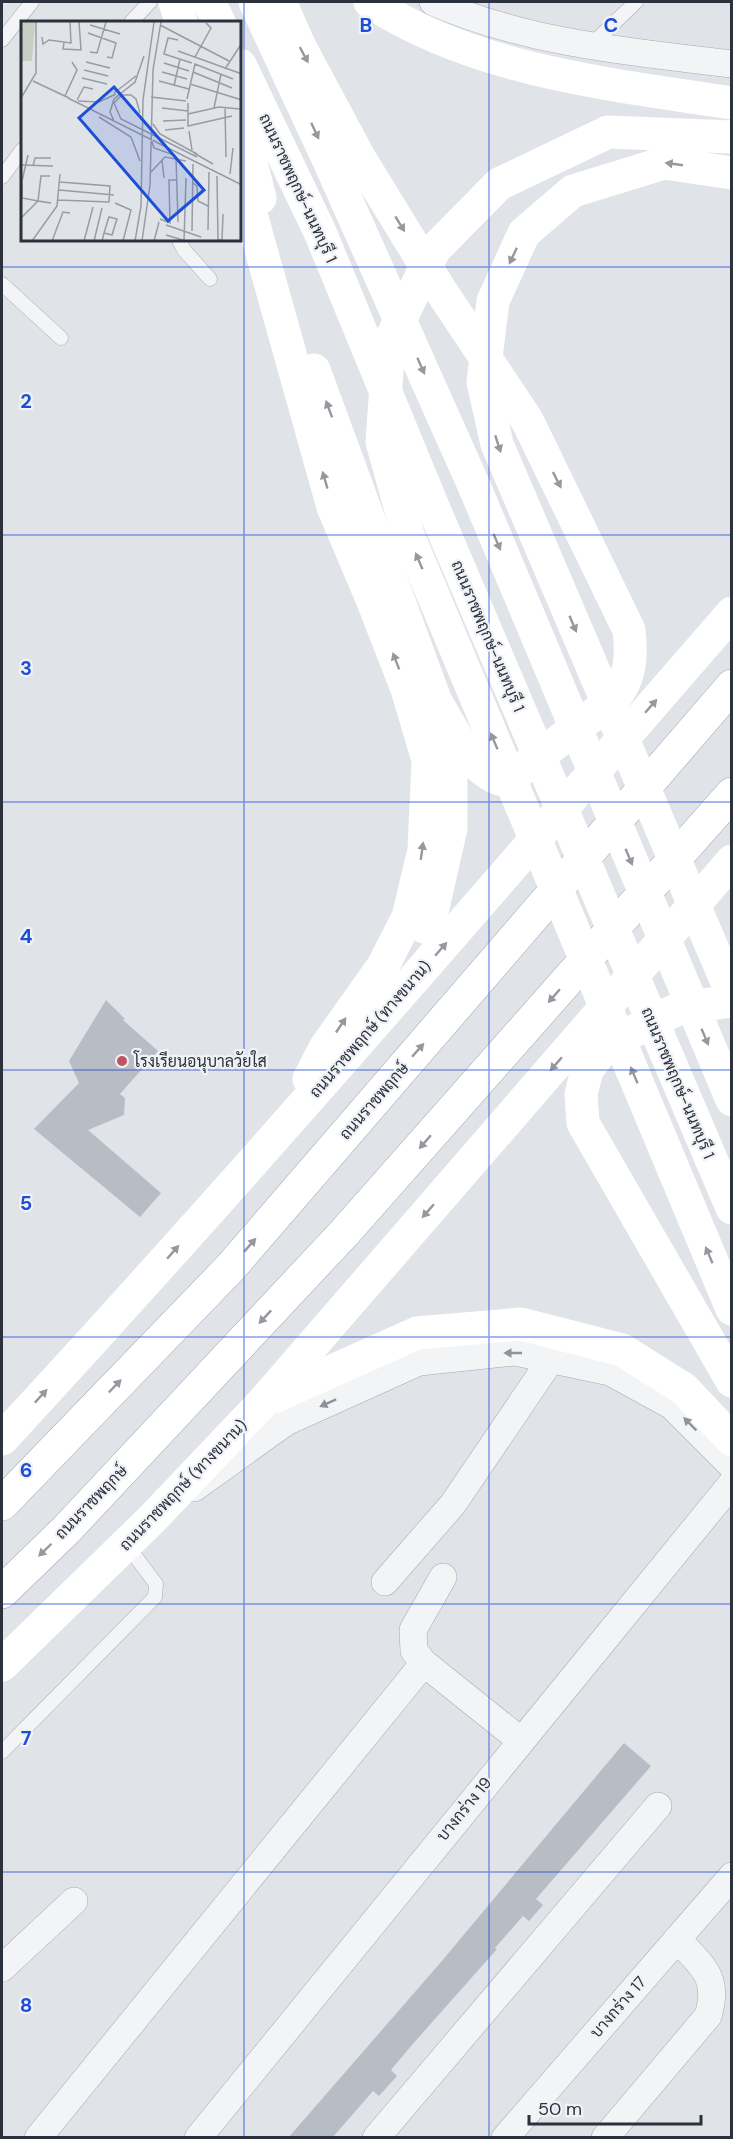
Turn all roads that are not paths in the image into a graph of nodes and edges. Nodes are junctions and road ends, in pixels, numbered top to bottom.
1 (32, 2) edge
2 (150, 2) edge
3 (175, 2) edge
4 (209, 2) edge
5 (255, 2) edge
6 (280, 2) edge
7 (370, 2) edge
8 (433, 2) edge
9 (636, 2) edge
10 (132, 21) edge
11 (181, 21) edge
12 (217, 21) edge
13 (2, 40) edge
14 (590, 47) junction
15 (732, 64) edge
16 (242, 69) edge
17 (732, 103) edge
18 (242, 127) edge
19 (732, 136) edge
20 (21, 151) edge
21 (4, 168) edge
22 (732, 173) edge
23 (242, 181) edge
24 (180, 242) edge
25 (210, 279) dead end
26 (2, 284) edge
27 (61, 338) dead end
28 (732, 613) edge
29 (732, 686) edge
30 (436, 702) junction
31 (732, 795) edge
32 (732, 861) edge
33 (732, 994) edge
34 (732, 1001) edge
35 (365, 1037) junction
36 (732, 1101) edge
37 (280, 1130) junction
38 (732, 1208) edge
39 (732, 1309) edge
40 (552, 1358) junction
41 (732, 1382) edge
42 (264, 1401) junction
43 (2, 1439) edge
44 (732, 1440) edge
45 (732, 1466) edge
46 (732, 1483) edge
47 (2, 1504) edge
48 (152, 1519) junction
49 (126, 1544) junction
50 (443, 1577) dead end
51 (385, 1582) dead end
52 (2, 1592) edge
53 (424, 1663) junction
54 (2, 1665) edge
55 (520, 1740) junction
56 (2, 1752) edge
57 (658, 1806) dead end
58 (732, 1876) edge
59 (74, 1901) dead end
60 (677, 1939) junction
61 (2, 1968) edge
62 (38, 2138) edge
63 (198, 2138) edge
64 (376, 2138) edge
65 (505, 2138) edge
66 (605, 2138) edge

1 - 13 lane
2 - 10 lane
3 - 11 main road
4 - 12 main road
5 -> 36 main road, bridge
6 -> 30 main road
7 - 17 main road
8 - 14 street
9 - 14 lane
14 - 15 street
16 - 38 main road, ถนนราชพฤกษ์-นนทบุรี 1, bridge
30 -> 18 main road
39 -> 19 main road, bridge
20 - 21 lane
22 -> 33 main road, bridge
37 -> 23 main road
24 - 25 lane
26 - 27 lane
35 -> 28 main road, ถนนราชพฤกษ์ (ทางขนาน)
47 -> 29 main road, ถนนราชพฤกษ์
30 - 35 main road
31 -> 52 main road, ถนนราชพฤกษ์
32 -> 42 main road, ถนนราชพฤกษ์ (ทางขนาน)
34 - 41 main road
35 - 37 main road, ถนนราชพฤกษ์ (ทางขนาน)
43 -> 37 main road, ถนนราชพฤกษ์ (ทางขนาน)
45 -> 40 street
40 -> 48 street
40 - 51 street
42 - 44 main road
42 - 48 main road, ถนนราชพฤกษ์ (ทางขนาน)
46 - 55 street, บางกร่าง 19
48 - 49 main road, ถนนราชพฤกษ์ (ทางขนาน)
49 - 54 main road, ถนนราชพฤกษ์ (ทางขนาน)
49 - 56 lane
50 - 53 street
53 - 55 street
53 - 62 street
55 - 63 street, บางกร่าง 19
57 - 64 street
58 - 60 street, บางกร่าง 17
59 - 61 street
60 - 65 street, บางกร่าง 17
60 - 66 street

